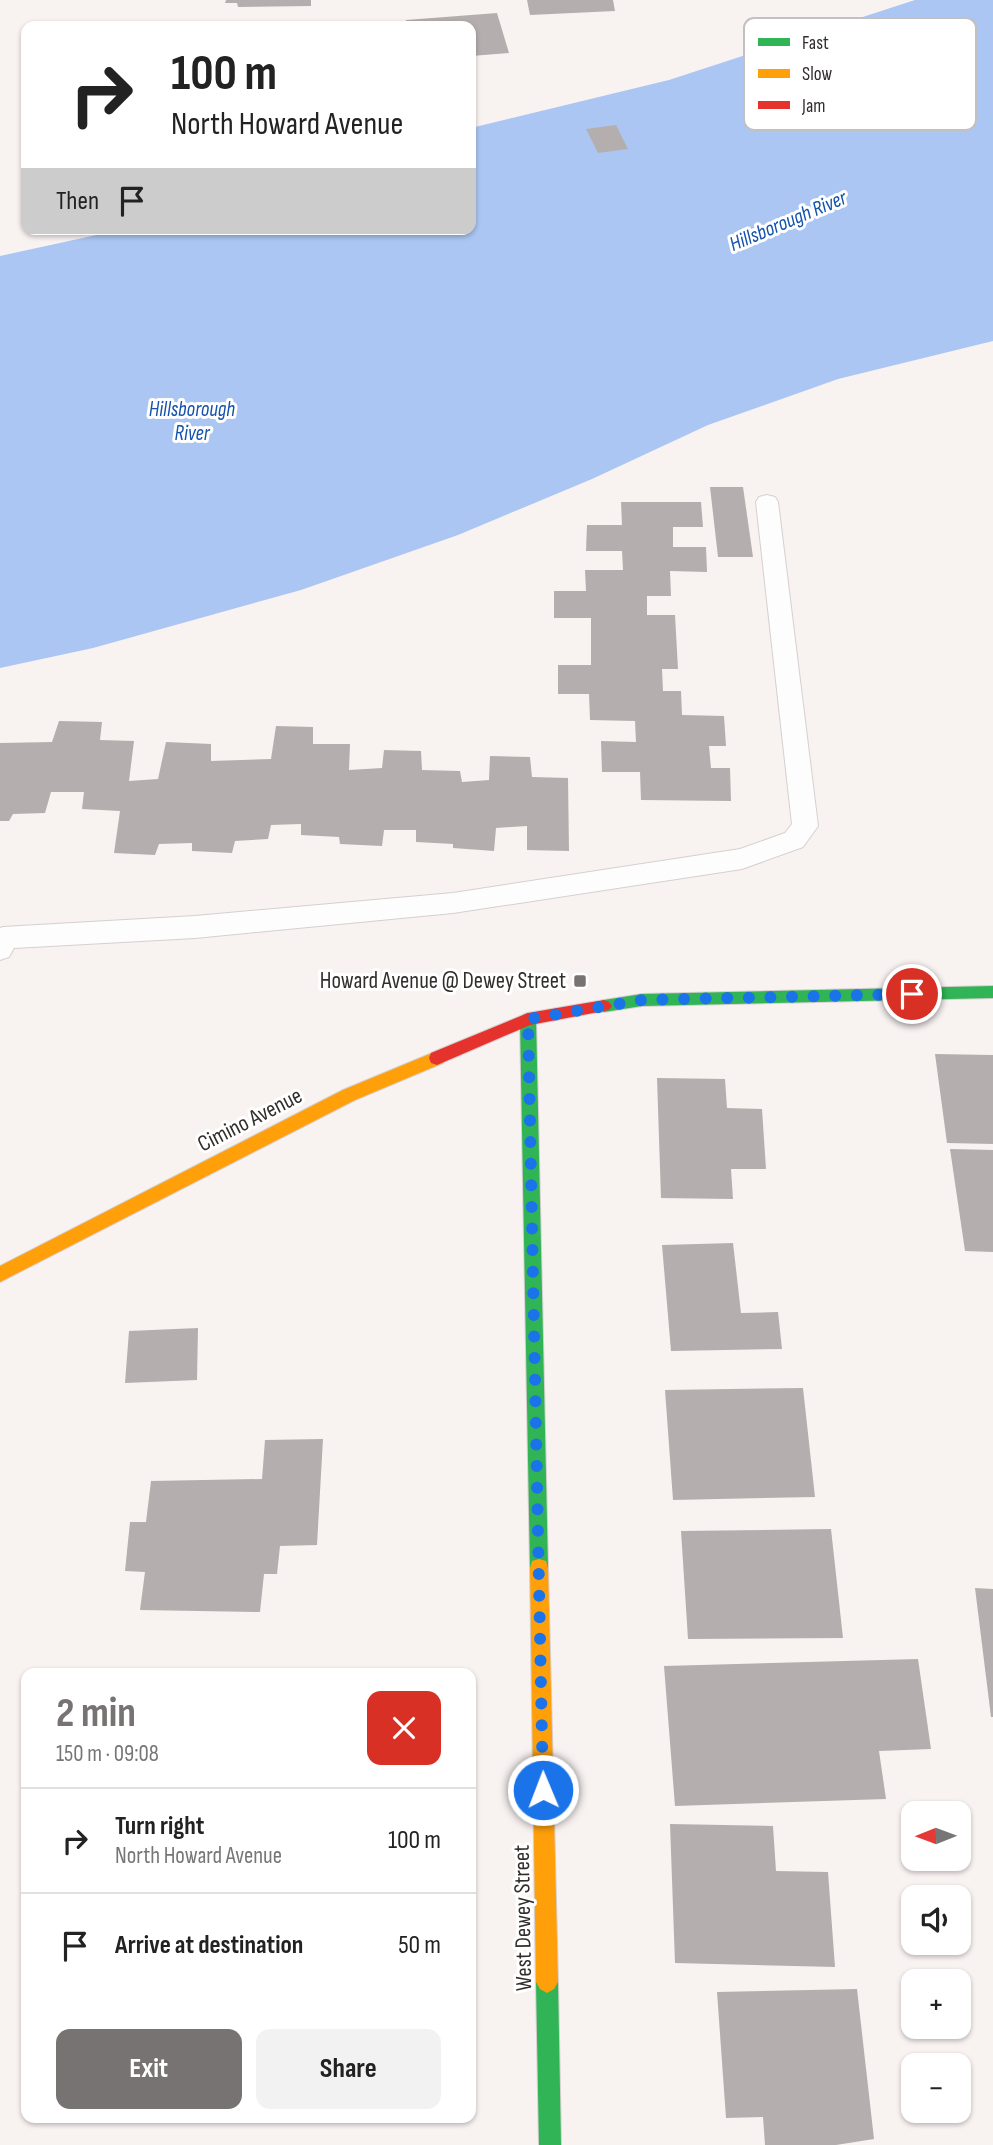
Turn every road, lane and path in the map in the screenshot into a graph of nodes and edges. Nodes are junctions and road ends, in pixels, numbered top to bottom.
1 (767, 502) dead end
2 (1, 941) edge
3 (993, 992) edge
4 (528, 1019) junction
5 (0, 1274) edge
6 (550, 2145) edge

1 - 2 lane
3 - 4 main road, Cimino Avenue
4 - 5 main road, Cimino Avenue
4 - 6 main road, West Dewey Street

